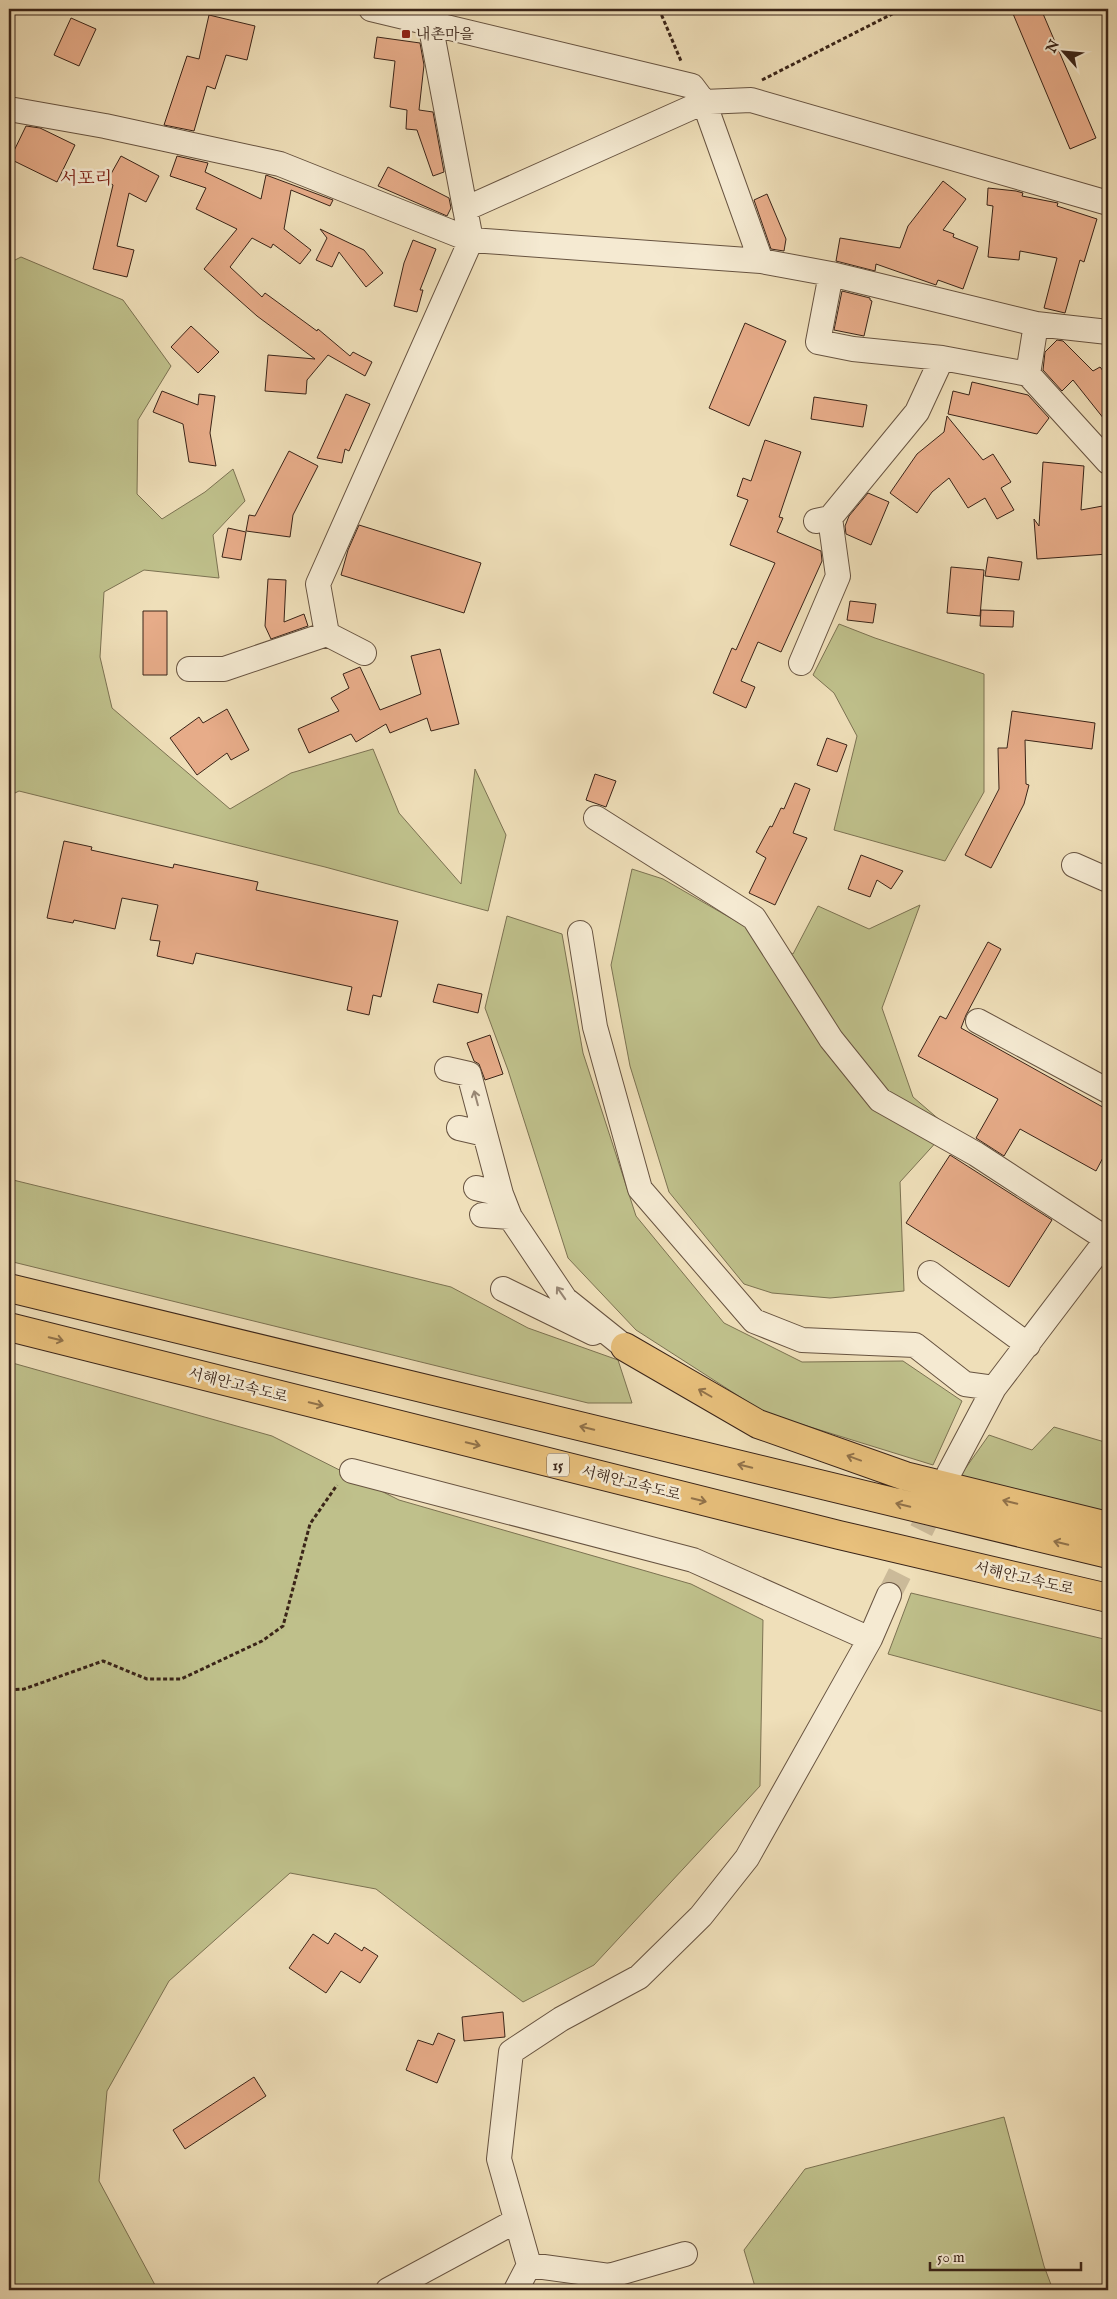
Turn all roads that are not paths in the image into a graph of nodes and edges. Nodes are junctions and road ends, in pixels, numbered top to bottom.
1 (371, 9) edge
2 (430, 23) junction
3 (698, 94) junction
4 (9, 109) edge
5 (1108, 203) edge
6 (465, 209) junction
7 (471, 240) junction
8 (761, 261) junction
9 (831, 274) junction
10 (1036, 324) junction
11 (1108, 332) edge
12 (942, 358) junction
13 (1028, 374) junction
14 (1108, 462) edge
15 (326, 634) junction
16 (364, 653) dead end
17 (801, 663) dead end
18 (189, 669) dead end
19 (596, 818) dead end
20 (1074, 865) dead end
21 (1108, 880) edge
22 (580, 933) dead end
23 (978, 1021) dead end
24 (447, 1069) dead end
25 (1108, 1091) edge
26 (459, 1128) dead end
27 (485, 1134) junction
28 (476, 1188) dead end
29 (501, 1194) junction
30 (482, 1215) dead end
31 (510, 1218) junction
32 (1108, 1239) edge
33 (930, 1272) dead end
34 (9, 1288) edge
35 (503, 1289) dead end
36 (9, 1328) edge
37 (1028, 1345) junction
38 (625, 1346) junction
39 (994, 1388) junction
40 (352, 1471) road end
41 (949, 1473) tunnel mouth
42 (1108, 1526) edge
43 (1108, 1554) edge
44 (889, 1596) tunnel mouth
45 (1108, 1598) edge
46 (870, 1639) junction
47 (516, 2221) junction
48 (685, 2254) dead end
49 (528, 2265) junction
50 (388, 2290) edge
51 (516, 2290) edge

1 - 2 street
2 - 3 street
2 - 6 street
3 - 5 street
3 - 6 street
3 - 8 street
4 - 7 street
6 - 7 street
7 - 8 street
7 - 15 street
8 - 9 street
9 - 10 street
9 - 12 street
10 - 11 street
10 - 13 street
12 - 13 street
12 - 17 street
13 - 14 street
15 - 16 street
15 - 18 street
19 - 32 street
20 - 21 street
22 - 39 street
23 - 25 street
27 -> 24 street
26 - 27 street
27 - 29 street
28 - 29 street
29 - 31 street
30 - 31 street
38 -> 31 street
32 - 37 street
33 - 37 street
43 -> 34 highway
35 - 38 street
36 -> 45 highway, 서해안고속도로 / 15
37 - 39 street
42 -> 38 highway
39 - 41 street
40 - 46 street
44 - 46 street
46 - 47 street
47 - 49 street
47 - 50 street
48 - 49 street
49 - 51 street

